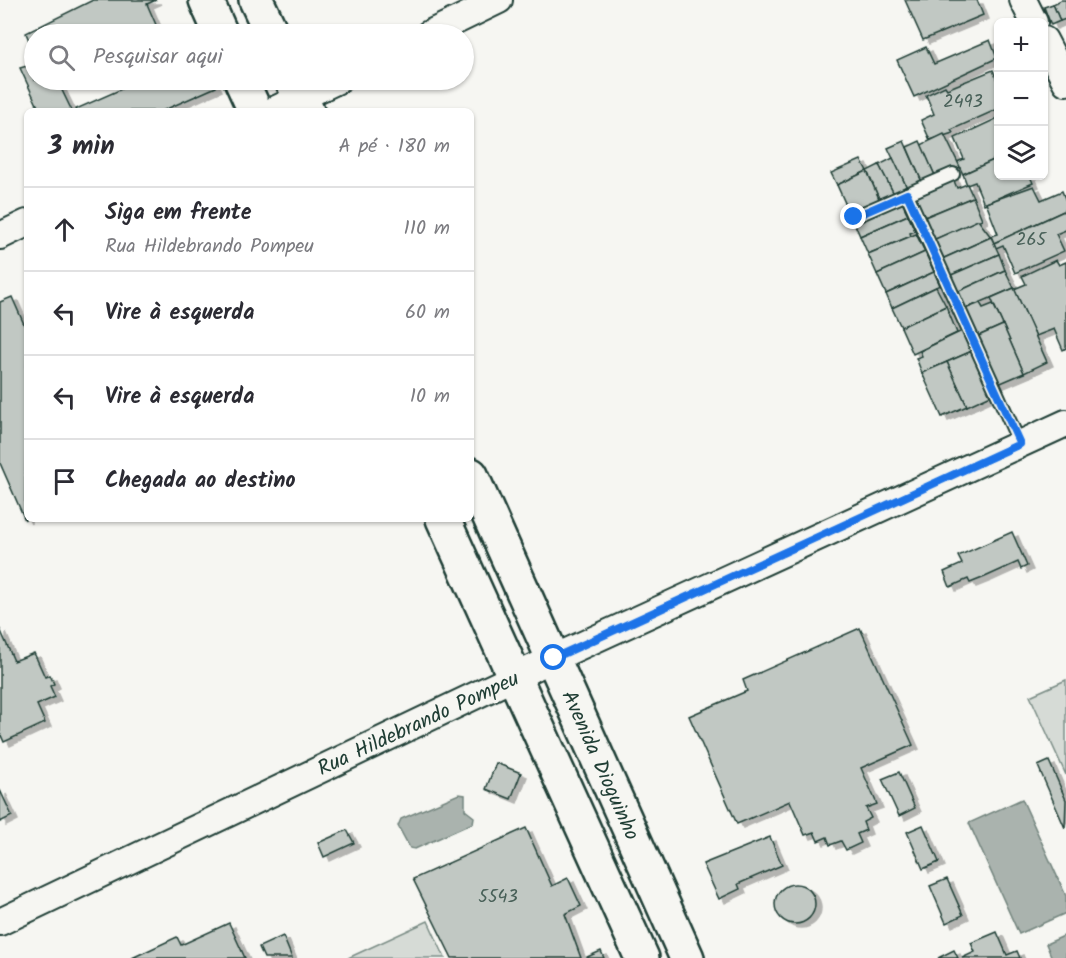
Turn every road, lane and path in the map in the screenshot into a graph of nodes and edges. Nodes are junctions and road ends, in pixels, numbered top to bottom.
1 (206, 0) edge
2 (256, 0) edge
3 (499, 0) edge
4 (1023, 0) edge
5 (1032, 18) edge
6 (217, 24) edge
7 (267, 24) edge
8 (450, 24) edge
9 (1048, 48) edge
10 (1066, 82) edge
11 (246, 90) edge
12 (316, 90) edge
13 (293, 100) edge
14 (254, 108) edge
15 (953, 174) dead end
16 (907, 194) junction
17 (854, 217) dead end
18 (24, 225) edge
19 (0, 236) edge
20 (1066, 423) edge
21 (1020, 444) junction
22 (474, 482) edge
23 (444, 522) edge
24 (554, 658) junction
25 (515, 676) junction
26 (0, 922) edge
27 (642, 958) edge
28 (687, 958) edge

1 - 6 main road
2 - 7 main road
3 - 8 street
4 - 5 street
9 - 10 street
11 - 14 main road
12 - 13 street
15 - 16 lane
16 - 17 lane
16 - 21 lane
18 - 19 street
20 - 21 street, Rua Hildebrando Pompeu
21 - 24 street, Rua Hildebrando Pompeu
22 - 24 main road, Avenida Dioguinho
23 - 25 main road, Avenida Dioguinho
24 - 25 street, Rua Hildebrando Pompeu
24 - 28 main road, Avenida Dioguinho
25 - 26 street, Rua Hildebrando Pompeu
25 - 27 main road, Avenida Dioguinho

